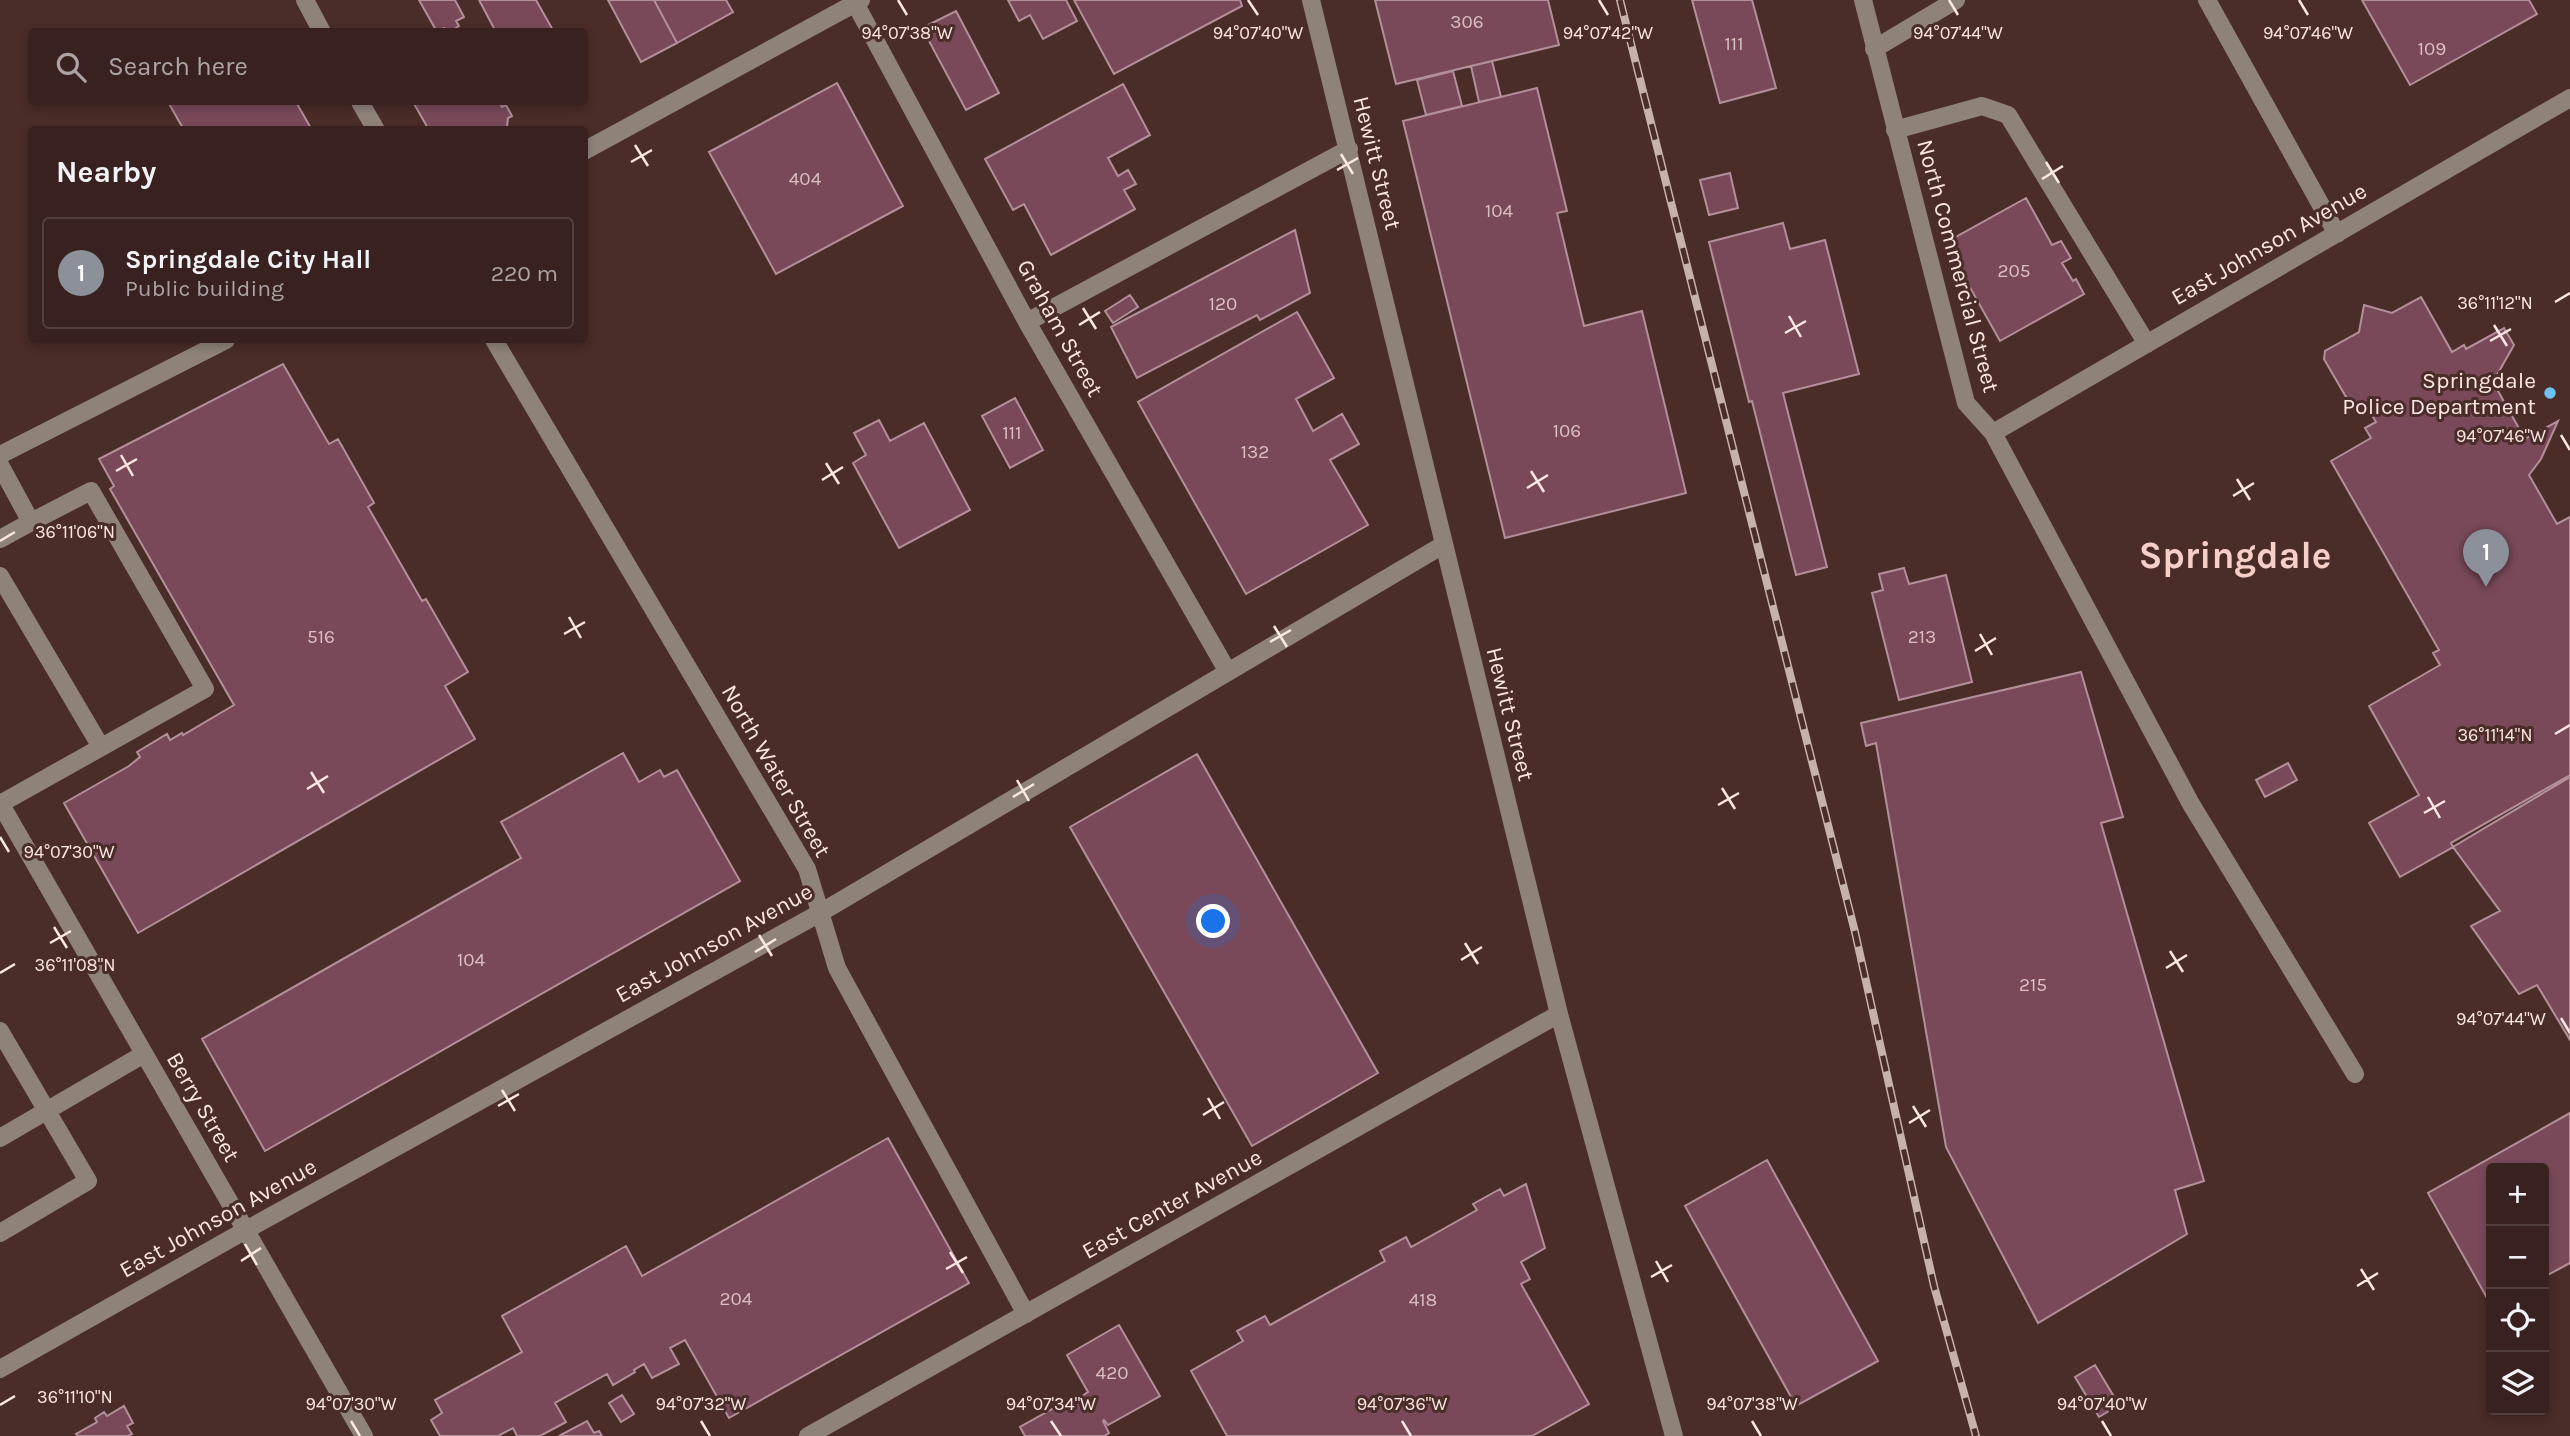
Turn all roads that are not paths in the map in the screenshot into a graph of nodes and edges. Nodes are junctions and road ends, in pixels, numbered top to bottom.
1 (305, 0) edge
2 (1311, 0) edge
3 (1863, 0) edge
4 (1956, 0) edge
5 (2207, 0) edge
6 (858, 2) edge
7 (320, 28) edge
8 (1874, 49) junction
9 (2570, 98) edge
10 (362, 105) edge
11 (374, 126) edge
12 (1895, 130) junction
13 (588, 148) edge
14 (1349, 149) junction
15 (2337, 234) junction
16 (1027, 322) junction
17 (220, 343) edge
18 (496, 343) edge
19 (2147, 344) junction
20 (1993, 433) junction
21 (0, 455) edge
22 (0, 465) edge
23 (31, 522) junction
24 (0, 539) edge
25 (1443, 545) junction
26 (0, 576) edge
27 (1228, 672) junction
28 (101, 747) junction
29 (0, 804) edge
30 (820, 913) junction
31 (1559, 1014) junction
32 (0, 1031) edge
33 (144, 1054) junction
34 (2355, 1074) dead end
35 (47, 1110) junction
36 (0, 1138) edge
37 (246, 1230) junction
38 (0, 1233) edge
39 (1026, 1314) junction
40 (0, 1368) edge
41 (363, 1436) edge
42 (808, 1436) edge
43 (1674, 1436) edge

1 - 7 street
2 - 14 street, Hewitt Street
3 - 8 street, North Commercial Street
4 - 8 street
5 - 15 street
6 - 13 street
6 - 16 street, Graham Street
8 - 12 street, North Commercial Street
9 - 15 street, East Johnson Avenue
10 - 11 street
12 - 19 street
12 - 20 street, North Commercial Street
14 - 16 street
14 - 25 street, Hewitt Street
15 - 19 street, East Johnson Avenue
16 - 27 street, Graham Street
17 - 21 street
18 - 30 street, North Water Street
19 - 20 street, East Johnson Avenue
20 - 34 street, North Commercial Street
22 - 23 street
23 - 24 street
23 - 28 street
25 - 27 street, East Johnson Avenue
25 - 31 street, Hewitt Street
26 - 28 street
27 - 30 street, East Johnson Avenue
28 - 29 street
29 - 33 street, Berry Street
30 - 37 street, East Johnson Avenue
30 - 39 street, North Water Street
31 - 39 street, East Center Avenue
31 - 43 street, Hewitt Street
32 - 35 street
33 - 35 street
33 - 37 street, Berry Street
35 - 36 street
35 - 38 street
37 - 40 street, East Johnson Avenue
37 - 41 street, Berry Street
39 - 42 street, East Center Avenue

